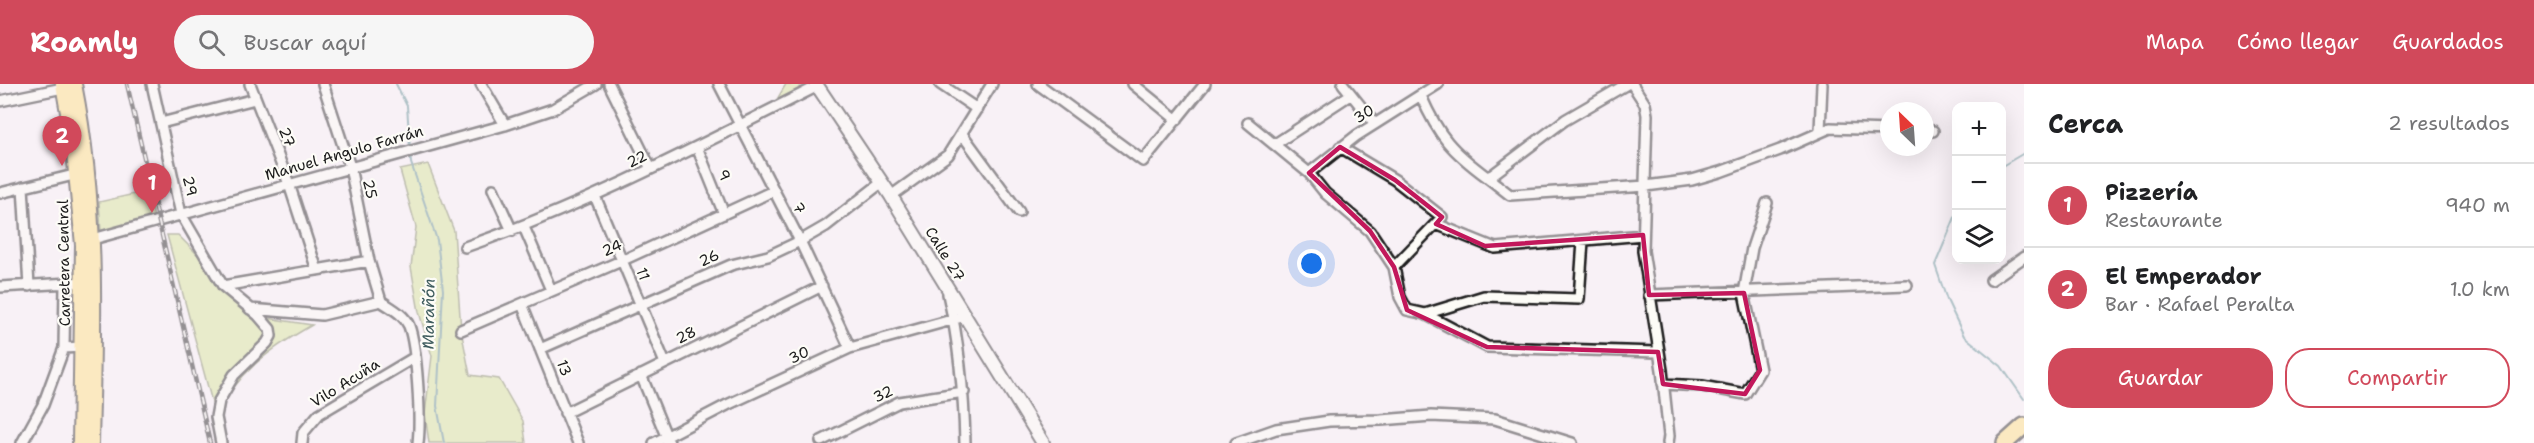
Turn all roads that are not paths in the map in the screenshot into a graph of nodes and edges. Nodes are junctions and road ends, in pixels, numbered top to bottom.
1 (152, 84) edge
2 (250, 84) edge
3 (323, 84) edge
4 (481, 84) edge
5 (596, 84) edge
6 (609, 84) edge
7 (719, 84) edge
8 (940, 84) edge
9 (992, 84) edge
10 (1038, 84) edge
11 (1133, 84) edge
12 (1205, 84) edge
13 (1343, 84) edge
14 (1438, 84) edge
15 (1627, 84) edge
16 (1632, 84) edge
17 (1822, 84) edge
18 (67, 85) edge
19 (817, 85) edge
20 (1350, 95) junction
21 (1421, 96) junction
22 (255, 99) junction
23 (0, 101) edge
24 (977, 109) junction
25 (1177, 120) junction
26 (161, 123) junction
27 (1248, 123) dead end
28 (1375, 124) junction
29 (505, 125) junction
30 (739, 126) junction
31 (1880, 130) edge
32 (1820, 131) junction
33 (962, 134) junction
34 (1275, 144) junction
35 (696, 147) junction
36 (1340, 147) junction
37 (350, 167) junction
38 (651, 169) junction
39 (1309, 173) junction
40 (78, 174) junction
41 (1487, 177) junction
42 (881, 183) junction
43 (289, 184) junction
44 (1646, 186) junction
45 (23, 187) junction
46 (493, 189) dead end
47 (773, 191) junction
48 (0, 193) edge
49 (595, 196) junction
50 (891, 196) junction
51 (1767, 203) dead end
52 (1019, 212) dead end
53 (181, 214) junction
54 (724, 214) junction
55 (1436, 224) junction
56 (524, 227) junction
57 (512, 231) junction
58 (1643, 235) junction
59 (93, 239) junction
60 (800, 241) junction
61 (1583, 241) junction
62 (465, 247) dead end
63 (2024, 257) edge
64 (369, 261) junction
65 (621, 261) junction
66 (1394, 267) junction
67 (317, 270) junction
68 (1991, 280) dead end
69 (89, 282) junction
70 (65, 283) junction
71 (1907, 285) dead end
72 (28, 286) junction
73 (223, 286) junction
74 (822, 286) junction
75 (0, 287) edge
76 (551, 290) junction
77 (1744, 293) junction
78 (1649, 295) junction
79 (381, 301) junction
80 (522, 304) junction
81 (639, 305) junction
82 (250, 309) junction
83 (1425, 314) junction
84 (960, 318) junction
85 (460, 330) dead end
86 (82, 347) junction
87 (64, 348) junction
88 (850, 348) junction
89 (540, 349) junction
90 (1658, 352) junction
91 (415, 357) junction
92 (665, 363) junction
93 (641, 375) junction
94 (1663, 384) junction
95 (964, 392) junction
96 (565, 413) junction
97 (2024, 426) edge
98 (668, 439) edge
99 (821, 441) dead end
100 (2005, 442) edge
101 (22, 443) edge
102 (80, 443) edge
103 (91, 443) edge
104 (221, 443) edge
105 (302, 443) edge
106 (418, 443) edge
107 (578, 443) edge
108 (654, 443) edge
109 (965, 443) edge
110 (1043, 443) edge
111 (1236, 443) edge
112 (1572, 443) edge
113 (1668, 443) edge

1 - 26 street, 29
2 - 22 street, 27
3 - 37 street, 25
4 - 29 street
5 - 29 street, Manuel Angulo Farrán
6 - 38 street
7 - 30 street, 7
8 - 24 street
9 - 24 street
10 - 25 street
11 - 25 street
12 - 25 street
13 - 20 street
14 - 21 street, 30
15 - 41 street
16 - 44 street
17 - 32 street
18 - 23 street
18 - 40 main road, Carretera Central
18 - 59 main road, Carretera Central
19 - 30 street, 22
19 - 42 main road, Calle 27
20 - 28 street
20 - 34 street
21 - 28 street, 30
21 - 41 street
22 - 26 street
22 - 43 street, 27
24 - 33 street
26 - 53 street, 29
27 - 34 street
28 - 36 street, 30
29 - 37 street, Manuel Angulo Farrán
30 - 35 street, 22
30 - 47 street, 7
31 - 32 street
32 - 44 street
33 - 50 street
33 - 52 street
34 - 39 street
35 - 38 street, 22
35 - 54 street, 9
36 - 39 street, 30
36 - 55 street
37 - 43 street, Manuel Angulo Farrán
37 - 64 street, 25
38 - 49 street, 22
39 - 66 street
40 - 45 street
40 - 69 main road, Carretera Central
41 - 44 street
42 - 50 main road, Calle 27
42 - 60 street, 26
43 - 53 street, Manuel Angulo Farrán
43 - 67 street, 27
44 - 58 street
45 - 48 street
45 - 72 street
46 - 57 street
47 - 54 street, 24
47 - 60 street, 7
49 - 56 street, 22
49 - 65 street, 11
50 - 84 main road, Calle 27
51 - 77 street
53 - 59 street, Manuel Angulo Farrán
53 - 73 street, 29
54 - 65 street, 24
55 - 61 street
55 - 66 street
56 - 57 street, 22
56 - 76 street
57 - 62 street, 22
58 - 61 street
58 - 78 street
59 - 69 main road, Carretera Central
60 - 74 street, 7
60 - 81 street, 26
61 - 83 street
63 - 68 street
64 - 67 street
64 - 79 street, 25
65 - 76 street, 24
65 - 81 street, 11
66 - 83 street
67 - 73 street
69 - 70 street
69 - 86 main road, Carretera Central
69 - 103 main road, Carretera Central
70 - 72 street
70 - 87 street
71 - 77 street
72 - 75 street
73 - 82 street, 29
74 - 88 street, 7
74 - 92 street, 28
76 - 80 street, 24
77 - 78 street
77 - 94 street
78 - 90 street
79 - 82 street
79 - 91 street
80 - 85 street, 24
80 - 89 street, 13
81 - 89 street, 26
81 - 92 street, 11
82 - 104 street, 29
83 - 90 street
84 - 88 street, 30
84 - 95 street
84 - 110 main road, Calle 27
86 - 87 street
86 - 102 main road, Carretera Central
87 - 101 street
88 - 98 street, 30
89 - 96 street, 13
90 - 94 street
91 - 105 street, Vilo Acuña
91 - 106 street
92 - 93 street, 28
93 - 96 street, 28
93 - 98 street
94 - 113 street
95 - 99 street, 32
95 - 109 street
96 - 107 street, 13
97 - 100 highway
98 - 108 street, 30
111 - 112 street

